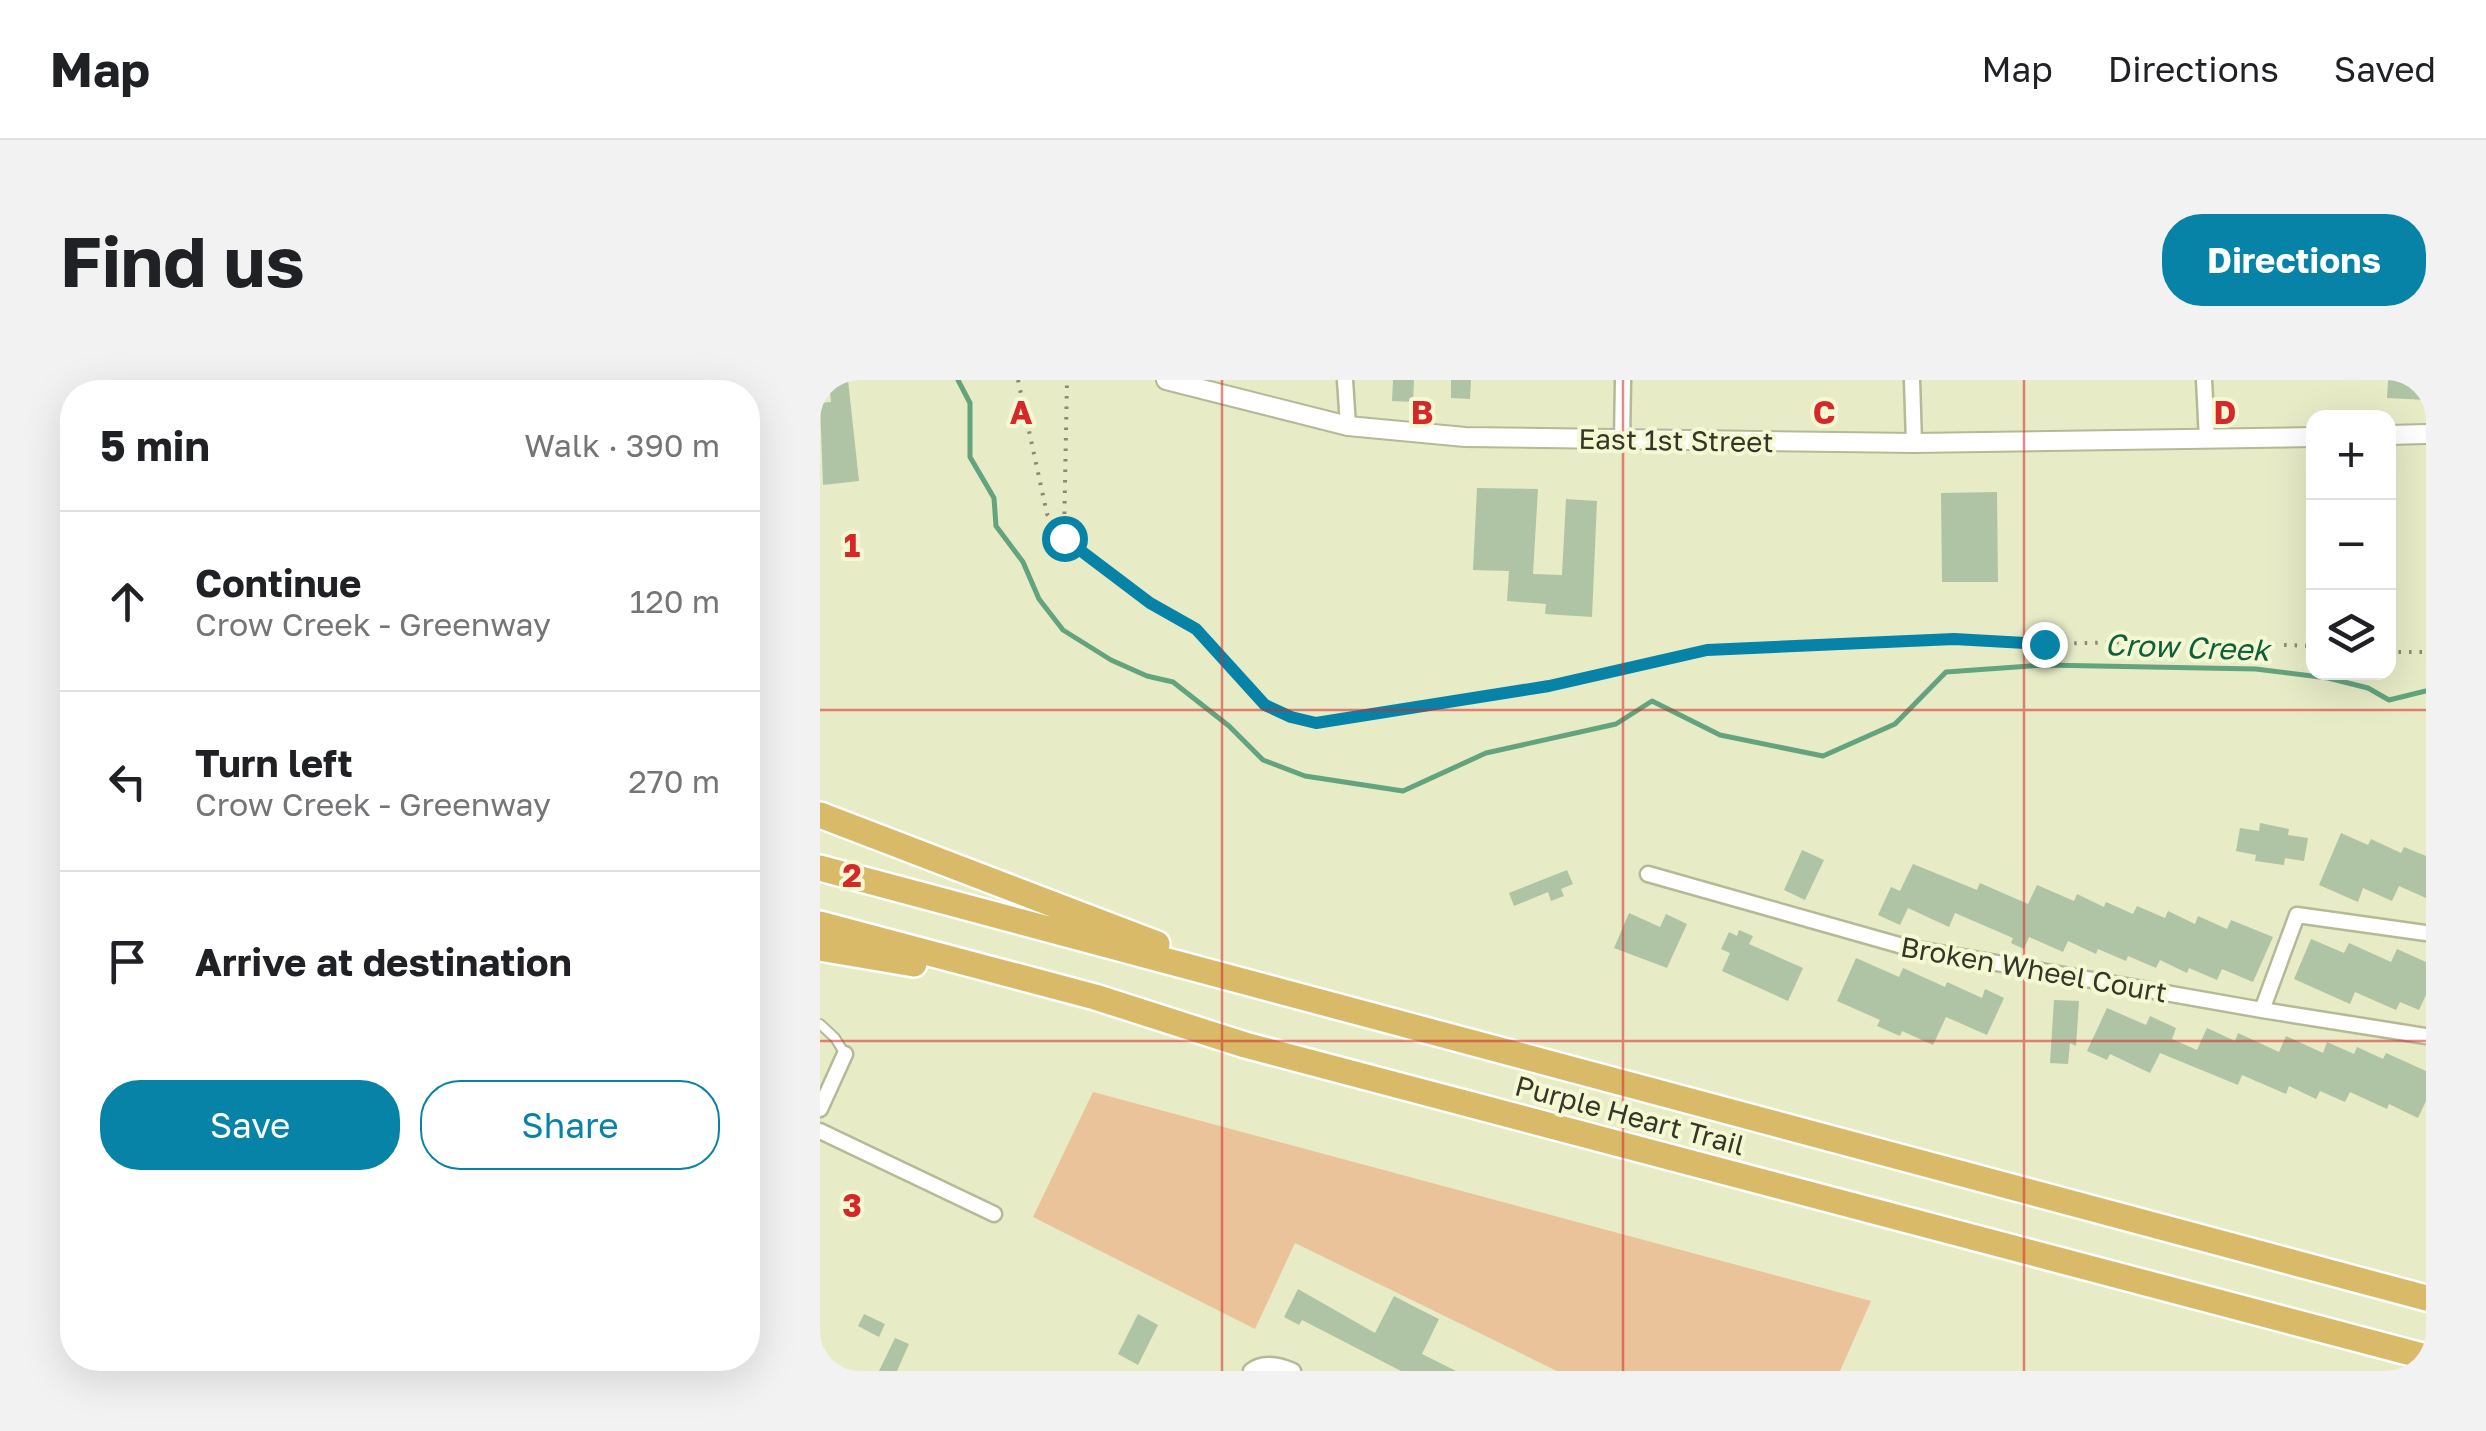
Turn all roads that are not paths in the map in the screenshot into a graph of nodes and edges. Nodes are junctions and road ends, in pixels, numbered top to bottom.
1 (1166, 380) edge
2 (1345, 380) edge
3 (1622, 380) edge
4 (1912, 380) edge
5 (2204, 380) edge
6 (1348, 426) junction
7 (2426, 434) edge
8 (2396, 435) edge
9 (2306, 437) edge
10 (1622, 440) junction
11 (2206, 440) junction
12 (1914, 443) junction
13 (820, 816) edge
14 (820, 868) edge
15 (1648, 874) dead end
16 (820, 924) edge
17 (2426, 932) edge
18 (820, 948) edge
19 (1095, 997) junction
20 (2262, 1010) junction
21 (1380, 1016) junction
22 (820, 1024) edge
23 (2426, 1036) edge
24 (844, 1054) joint
25 (820, 1109) edge
26 (820, 1131) edge
27 (994, 1214) dead end
28 (2426, 1298) edge
29 (2426, 1357) edge
30 (1254, 1368) edge
31 (1292, 1371) edge

1 - 6 street, East 1st Street
2 - 6 street
3 - 10 street
4 - 12 street
5 - 11 street
6 - 10 street, East 1st Street
7 - 8 street
9 - 11 street, East 1st Street
10 - 12 street, East 1st Street
11 - 12 street, East 1st Street
13 - 21 highway
14 - 21 highway, Purple Heart Trail
15 - 20 street, Broken Wheel Court
16 - 19 highway, Purple Heart Trail
17 - 20 street
18 - 19 highway
19 - 29 highway, Purple Heart Trail
20 - 23 street, Broken Wheel Court
21 - 28 highway, Purple Heart Trail
22 - 24 lane
24 - 25 street
26 - 27 street
30 - 31 street

